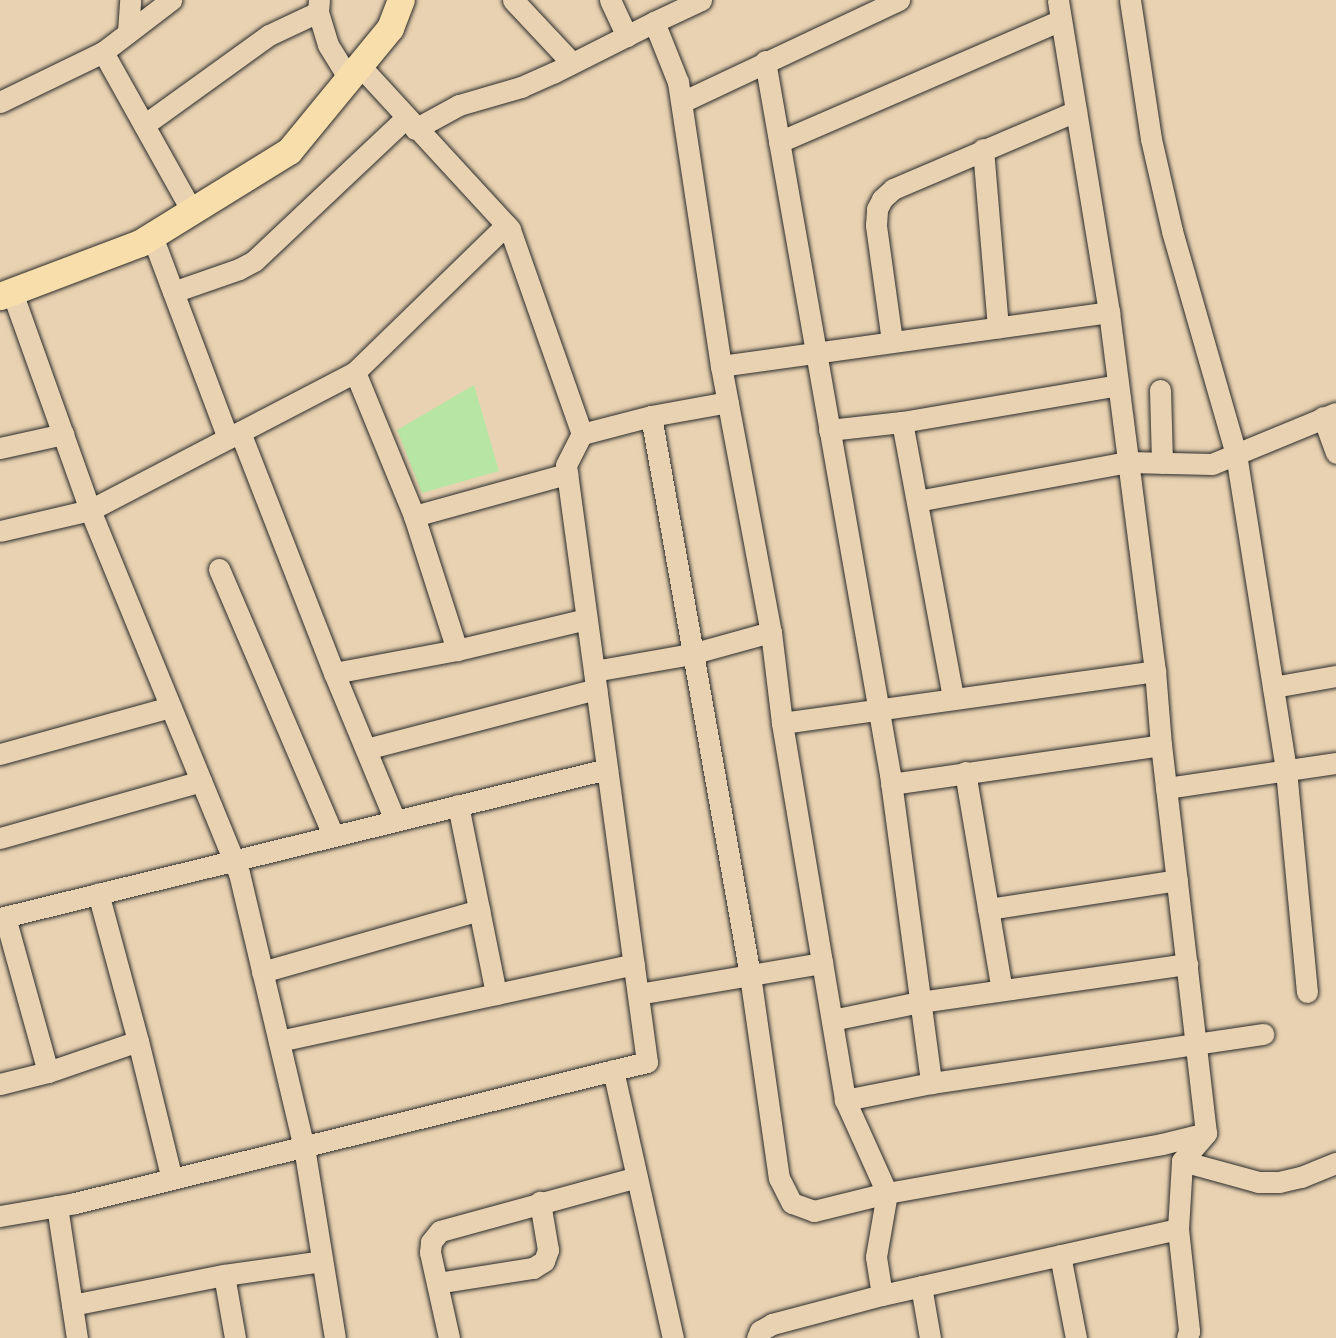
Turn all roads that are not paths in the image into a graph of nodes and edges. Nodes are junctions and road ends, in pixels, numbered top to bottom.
1 (130, 0) edge
2 (171, 0) edge
3 (401, 0) edge
4 (513, 0) edge
5 (610, 0) edge
6 (701, 0) edge
7 (899, 0) edge
8 (1130, 0) edge
9 (319, 6) edge
10 (1059, 10) edge
11 (654, 22) junction
12 (128, 32) junction
13 (627, 36) junction
14 (103, 52) junction
15 (765, 61) junction
16 (572, 63) junction
17 (354, 72) junction
18 (0, 102) edge
19 (682, 102) junction
20 (1076, 111) junction
21 (410, 123) junction
22 (144, 125) junction
23 (779, 142) junction
24 (983, 149) junction
25 (192, 211) junction
26 (506, 225) junction
27 (152, 236) junction
28 (173, 292) junction
29 (6, 294) edge
30 (1109, 312) junction
31 (998, 327) junction
32 (892, 341) junction
33 (815, 351) junction
34 (722, 366) junction
35 (355, 372) junction
36 (1119, 385) junction
37 (1160, 390) dead end
38 (728, 402) junction
39 (1329, 415) edge
40 (651, 416) junction
41 (902, 422) junction
42 (829, 430) junction
43 (63, 434) junction
44 (582, 434) junction
45 (234, 435) junction
46 (0, 448) edge
47 (1336, 453) edge
48 (1236, 454) junction
49 (1128, 462) junction
50 (1162, 463) junction
51 (567, 474) junction
52 (917, 501) junction
53 (90, 510) junction
54 (414, 516) junction
55 (0, 531) edge
56 (219, 569) dead end
57 (586, 619) junction
58 (771, 632) junction
59 (457, 650) junction
60 (691, 654) junction
61 (1155, 671) junction
62 (334, 673) junction
63 (1336, 676) edge
64 (595, 680) junction
65 (1273, 687) junction
66 (953, 698) junction
67 (171, 707) junction
68 (878, 708) junction
69 (782, 723) junction
70 (1161, 745) junction
71 (366, 749) junction
72 (0, 754) edge
73 (1336, 764) edge
74 (607, 769) junction
75 (1286, 770) junction
76 (965, 772) junction
77 (201, 781) junction
78 (891, 784) junction
79 (1166, 788) junction
80 (458, 805) junction
81 (395, 820) junction
82 (333, 835) junction
83 (0, 838) edge
84 (233, 859) junction
85 (1177, 880) junction
86 (98, 893) junction
87 (988, 909) junction
88 (479, 910) junction
89 (3, 918) edge
90 (822, 963) junction
91 (634, 964) junction
92 (1187, 964) junction
93 (262, 972) junction
94 (750, 975) junction
95 (1002, 990) junction
96 (1307, 993) dead end
97 (496, 994) junction
98 (638, 994) junction
99 (920, 1002) junction
100 (832, 1020) junction
101 (1263, 1034) dead end
102 (138, 1041) junction
103 (279, 1041) junction
104 (1197, 1042) junction
105 (614, 1070) junction
106 (48, 1072) junction
107 (931, 1083) junction
108 (0, 1084) edge
109 (845, 1100) junction
110 (1206, 1133) junction
111 (304, 1147) junction
112 (1182, 1161) junction
113 (1336, 1163) edge
114 (637, 1177) junction
115 (172, 1179) junction
116 (887, 1193) junction
117 (540, 1203) junction
118 (57, 1206) junction
119 (0, 1216) edge
120 (1178, 1229) junction
121 (1059, 1255) junction
122 (322, 1261) junction
123 (224, 1275) junction
124 (437, 1283) junction
125 (921, 1286) junction
126 (882, 1294) junction
127 (72, 1305) junction
128 (77, 1338) edge
129 (235, 1338) edge
130 (335, 1338) edge
131 (449, 1338) edge
132 (673, 1338) edge
133 (757, 1338) edge
134 (930, 1338) edge
135 (1076, 1338) edge
136 (1187, 1338) edge

1 - 12 street
2 - 12 street
3 - 17 main road
4 - 16 street
5 - 13 street
6 - 11 street
7 - 15 street
8 - 48 street
9 - 17 street
9 - 22 street
10 - 20 street
10 - 23 street
11 - 13 street
11 - 19 street
12 - 14 street
13 - 16 street
14 - 18 street
14 - 22 street
15 - 19 street
15 - 23 street
16 - 21 street
17 - 21 street
17 - 25 main road
19 - 34 street
20 - 24 street
20 - 30 street
21 - 26 street
21 - 28 street
22 - 25 street
23 - 33 street
24 - 31 street
24 - 32 street
25 - 27 main road
26 - 35 street
26 - 44 street
27 - 28 street
27 - 29 main road
28 - 45 street
29 - 43 street
30 - 31 street
30 - 36 street
31 - 32 street
32 - 33 street
33 - 34 street
33 - 42 street
34 - 38 street
35 - 45 street
35 - 54 street
36 - 41 street
36 - 49 street
37 - 50 street
38 - 40 street
38 - 58 street
39 - 47 street
39 - 48 street
40 - 44 street
40 - 60 street
41 - 42 street
41 - 52 street
42 - 68 street
43 - 46 street
43 - 53 street
44 - 51 street
45 - 53 street
45 - 62 street
48 - 50 street
48 - 65 street
49 - 50 street
49 - 52 street
49 - 61 street
51 - 54 street
51 - 57 street
52 - 66 street
53 - 55 street
53 - 67 street
54 - 59 street
56 - 82 street
57 - 59 street
57 - 64 street
58 - 60 street
58 - 69 street
59 - 62 street
60 - 64 street
60 - 94 street
61 - 66 street
61 - 70 street
62 - 71 street
63 - 65 street
64 - 71 street
64 - 74 street
65 - 75 street
66 - 68 street
67 - 72 street
67 - 77 street
68 - 69 street
68 - 78 street
69 - 90 street
70 - 76 street
70 - 79 street
71 - 81 street
73 - 75 street
74 - 80 street
74 - 91 street
75 - 79 street
75 - 96 street
76 - 78 street
76 - 87 street
77 - 83 street
77 - 84 street
78 - 99 street
79 - 85 street
80 - 81 street
80 - 88 street
81 - 82 street
82 - 84 street
84 - 86 street
84 - 93 street
85 - 87 street
85 - 92 street
86 - 89 street
86 - 102 street
87 - 95 street
88 - 93 street
88 - 97 street
89 - 106 street
90 - 94 street
90 - 100 street
91 - 97 street
91 - 98 street
92 - 95 street
92 - 104 street
93 - 103 street
94 - 98 street
94 - 116 street
95 - 99 street
97 - 103 street
98 - 105 street
99 - 100 street
99 - 107 street
100 - 109 street
101 - 104 street
102 - 106 street
102 - 115 street
103 - 111 street
104 - 107 street
104 - 110 street
105 - 111 street
105 - 114 street
106 - 108 street
107 - 109 street
109 - 116 street
110 - 112 street
110 - 116 street
111 - 115 street
111 - 122 street
112 - 113 street
112 - 120 street
114 - 117 street
114 - 132 street
115 - 118 street
116 - 126 street
117 - 124 street
117 - 124 street
118 - 119 street
118 - 127 street
120 - 121 street
120 - 136 street
121 - 125 street
121 - 135 street
122 - 123 street
122 - 130 street
123 - 127 street
123 - 129 street
124 - 131 street
125 - 126 street
125 - 134 street
126 - 133 street
127 - 128 street

